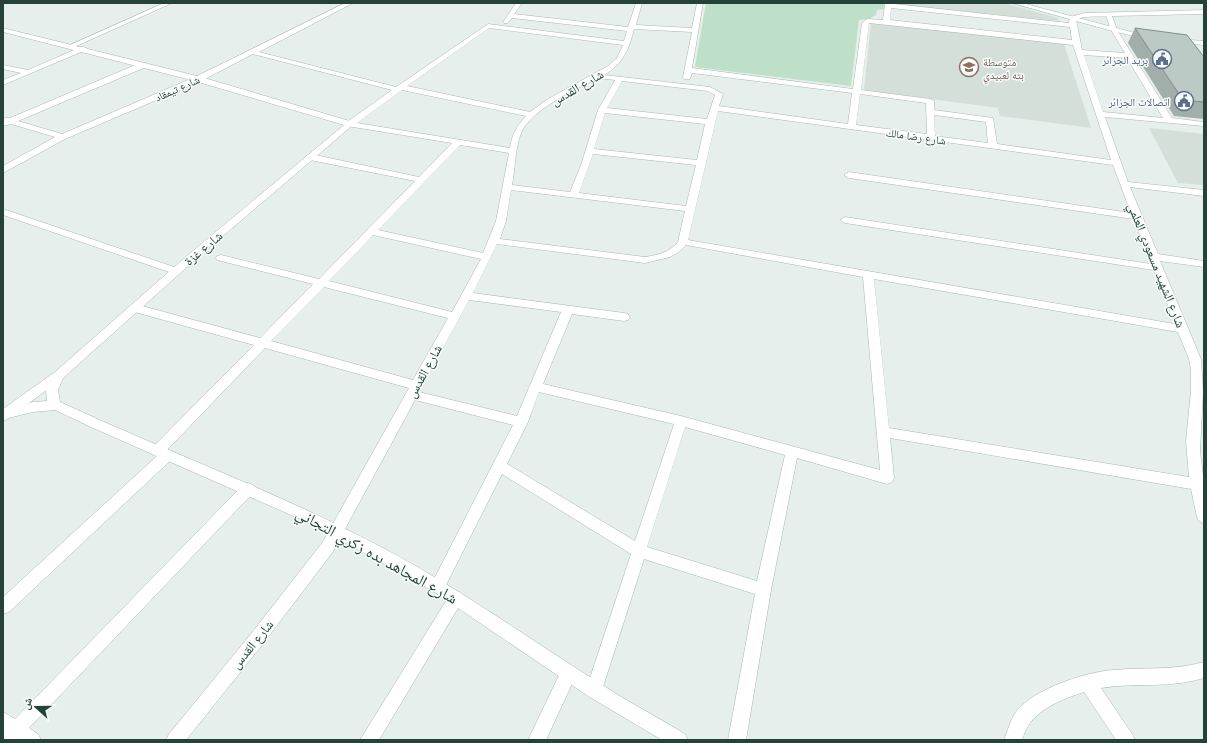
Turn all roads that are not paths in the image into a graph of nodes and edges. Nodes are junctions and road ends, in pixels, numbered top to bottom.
1 (169, 3) edge
2 (350, 3) edge
3 (519, 3) edge
4 (639, 3) edge
5 (700, 3) edge
6 (1015, 3) edge
7 (1190, 3) edge
8 (888, 4) edge
9 (1025, 4) edge
10 (1197, 11) junction
11 (1204, 12) edge
12 (1108, 14) junction
13 (510, 16) junction
14 (886, 22) junction
15 (1073, 22) junction
16 (502, 28) junction
17 (631, 28) junction
18 (3, 30) edge
19 (695, 30) junction
20 (1114, 30) junction
21 (1152, 37) edge
22 (1172, 40) edge
23 (626, 43) junction
24 (1204, 43) edge
25 (72, 46) junction
26 (1078, 48) junction
27 (84, 49) junction
28 (252, 52) junction
29 (1130, 56) junction
30 (143, 65) junction
31 (3, 67) edge
32 (688, 70) junction
33 (28, 72) junction
34 (597, 76) junction
35 (198, 79) junction
36 (620, 79) junction
37 (3, 83) edge
38 (686, 86) junction
39 (399, 88) junction
40 (857, 92) junction
41 (715, 108) junction
42 (602, 110) junction
43 (931, 112) junction
44 (530, 114) junction
45 (1100, 114) junction
46 (5, 121) edge
47 (1169, 121) junction
48 (710, 122) junction
49 (350, 124) junction
50 (1204, 124) edge
51 (852, 127) junction
52 (62, 137) junction
53 (931, 138) junction
54 (458, 142) junction
55 (993, 146) junction
56 (513, 151) junction
57 (589, 151) junction
58 (310, 157) junction
59 (1117, 163) junction
60 (701, 164) junction
61 (3, 170) edge
62 (849, 175) dead end
63 (421, 180) junction
64 (1124, 184) junction
65 (508, 187) junction
66 (1204, 193) edge
67 (573, 195) junction
68 (690, 209) junction
69 (3, 212) edge
70 (1137, 217) junction
71 (845, 220) dead end
72 (371, 232) junction
73 (494, 241) junction
74 (682, 242) junction
75 (487, 257) junction
76 (1153, 257) junction
77 (221, 258) dead end
78 (1204, 264) edge
79 (1159, 268) junction
80 (176, 271) junction
81 (868, 274) junction
82 (321, 283) junction
83 (465, 296) junction
84 (134, 308) junction
85 (568, 310) junction
86 (454, 316) junction
87 (624, 317) dead end
88 (1183, 329) junction
89 (262, 344) junction
90 (59, 375) junction
91 (536, 387) junction
92 (414, 390) junction
93 (1201, 403) edge
94 (56, 405) junction
95 (5, 415) edge
96 (681, 421) junction
97 (522, 422) junction
98 (882, 432) junction
99 (792, 452) junction
100 (162, 453) junction
101 (500, 466) junction
102 (1197, 484) junction
103 (248, 489) junction
104 (1204, 517) edge
105 (336, 530) junction
106 (638, 551) junction
107 (438, 586) junction
108 (763, 590) junction
109 (456, 598) junction
110 (3, 607) edge
111 (1204, 670) edge
112 (569, 673) junction
113 (1088, 683) junction
114 (594, 690) junction
115 (8, 730) edge
116 (32, 740) edge
117 (175, 740) edge
118 (368, 740) edge
119 (537, 740) edge
120 (680, 740) edge
121 (737, 740) edge
122 (1013, 740) edge
123 (1126, 740) edge

1 - 25 street
2 - 28 street, شارع تيمقاد
3 - 13 street
4 - 17 street, شارع القدس
5 - 19 street
6 - 9 street
7 - 10 street
8 - 14 street
8 - 15 street
9 - 15 street
10 - 11 street
10 - 12 street
12 - 15 street
12 - 20 street
13 - 16 street
13 - 17 street
14 - 26 street
14 - 40 street
15 - 20 street
15 - 26 street, شارع الشهيد مسعودي العلمي
16 - 23 street, شارع غزة
16 - 39 street, شارع غزة
17 - 19 street
17 - 23 street, شارع القدس
18 - 25 street
19 - 32 street
20 - 21 street
20 - 29 street
22 - 24 street
23 - 34 street, شارع القدس
25 - 27 street
26 - 29 street
26 - 45 street, شارع الشهيد مسعودي العلمي
27 - 30 street
27 - 33 street
28 - 35 street, شارع تيمقاد
28 - 39 street
29 - 47 street
30 - 35 street
30 - 46 street
31 - 33 street
32 - 38 street
32 - 40 street
33 - 37 street
34 - 36 street
34 - 44 street, شارع القدس
35 - 49 street
35 - 52 street, شارع تيمقاد
36 - 38 street
36 - 42 street
38 - 41 street
39 - 44 street
39 - 49 street, شارع غزة
40 - 43 street
40 - 51 street
41 - 48 street
41 - 51 street, شارع رضا مالك
42 - 48 street
42 - 57 street
43 - 53 street
43 - 55 street
44 - 56 street, شارع القدس
45 - 47 street
45 - 59 street, شارع الشهيد مسعودي العلمي
46 - 52 street
47 - 50 street
48 - 60 street
49 - 54 street
49 - 58 street, شارع غزة
51 - 53 street, شارع رضا مالك
52 - 61 street, شارع تيمقاد
53 - 55 street, شارع رضا مالك
54 - 56 street
54 - 63 street
55 - 59 street, شارع رضا مالك
56 - 65 street, شارع القدس
57 - 60 street
57 - 67 street
58 - 63 street
58 - 80 street, شارع غزة
59 - 64 street, شارع الشهيد مسعودي العلمي
60 - 68 street
62 - 70 street
63 - 72 street
64 - 66 street
64 - 70 street, شارع الشهيد مسعودي العلمي
65 - 67 street
65 - 73 street, شارع القدس
67 - 68 street
68 - 74 street
69 - 80 street
70 - 76 street, شارع الشهيد مسعودي العلمي
71 - 79 street
72 - 75 street
72 - 82 street
73 - 74 street
73 - 75 street, شارع القدس
74 - 81 street
75 - 83 street, شارع القدس
76 - 78 street
76 - 79 street, شارع الشهيد مسعودي العلمي
77 - 82 street
79 - 88 street, شارع الشهيد مسعودي العلمي
80 - 84 street, شارع غزة
81 - 88 street
81 - 98 street
82 - 86 street
82 - 89 street
83 - 85 street
83 - 86 street, شارع القدس
84 - 89 street
84 - 90 street, شارع غزة
85 - 87 street
85 - 91 street
86 - 92 street, شارع القدس
88 - 93 street, شارع الشهيد مسعودي العلمي
89 - 92 street
89 - 100 street
90 - 94 street, شارع غزة
90 - 95 street, شارع غزة
91 - 96 street
91 - 97 street
92 - 97 street
92 - 105 street, شارع القدس
93 - 102 street, شارع الشهيد مسعودي العلمي
94 - 95 street
94 - 100 street, شارع المجاهد بده زكري التجاني
96 - 99 street
96 - 106 street
97 - 101 street
98 - 99 street
98 - 102 street
99 - 108 street
100 - 103 street, شارع المجاهد بده زكري التجاني
100 - 110 street
101 - 106 street
101 - 107 street
102 - 104 street, شارع الشهيد مسعودي العلمي
103 - 105 street, شارع المجاهد بده زكري التجاني
103 - 115 street
105 - 107 street, شارع المجاهد بده زكري التجاني
105 - 117 street, شارع القدس
106 - 108 street
106 - 114 street
107 - 109 street, شارع المجاهد بده زكري التجاني
108 - 121 street
109 - 112 street, شارع المجاهد بده زكري التجاني
109 - 118 street
111 - 113 street
112 - 114 street, شارع المجاهد بده زكري التجاني
112 - 119 street
113 - 122 street
113 - 123 street
114 - 120 street, شارع المجاهد بده زكري التجاني
115 - 116 street

